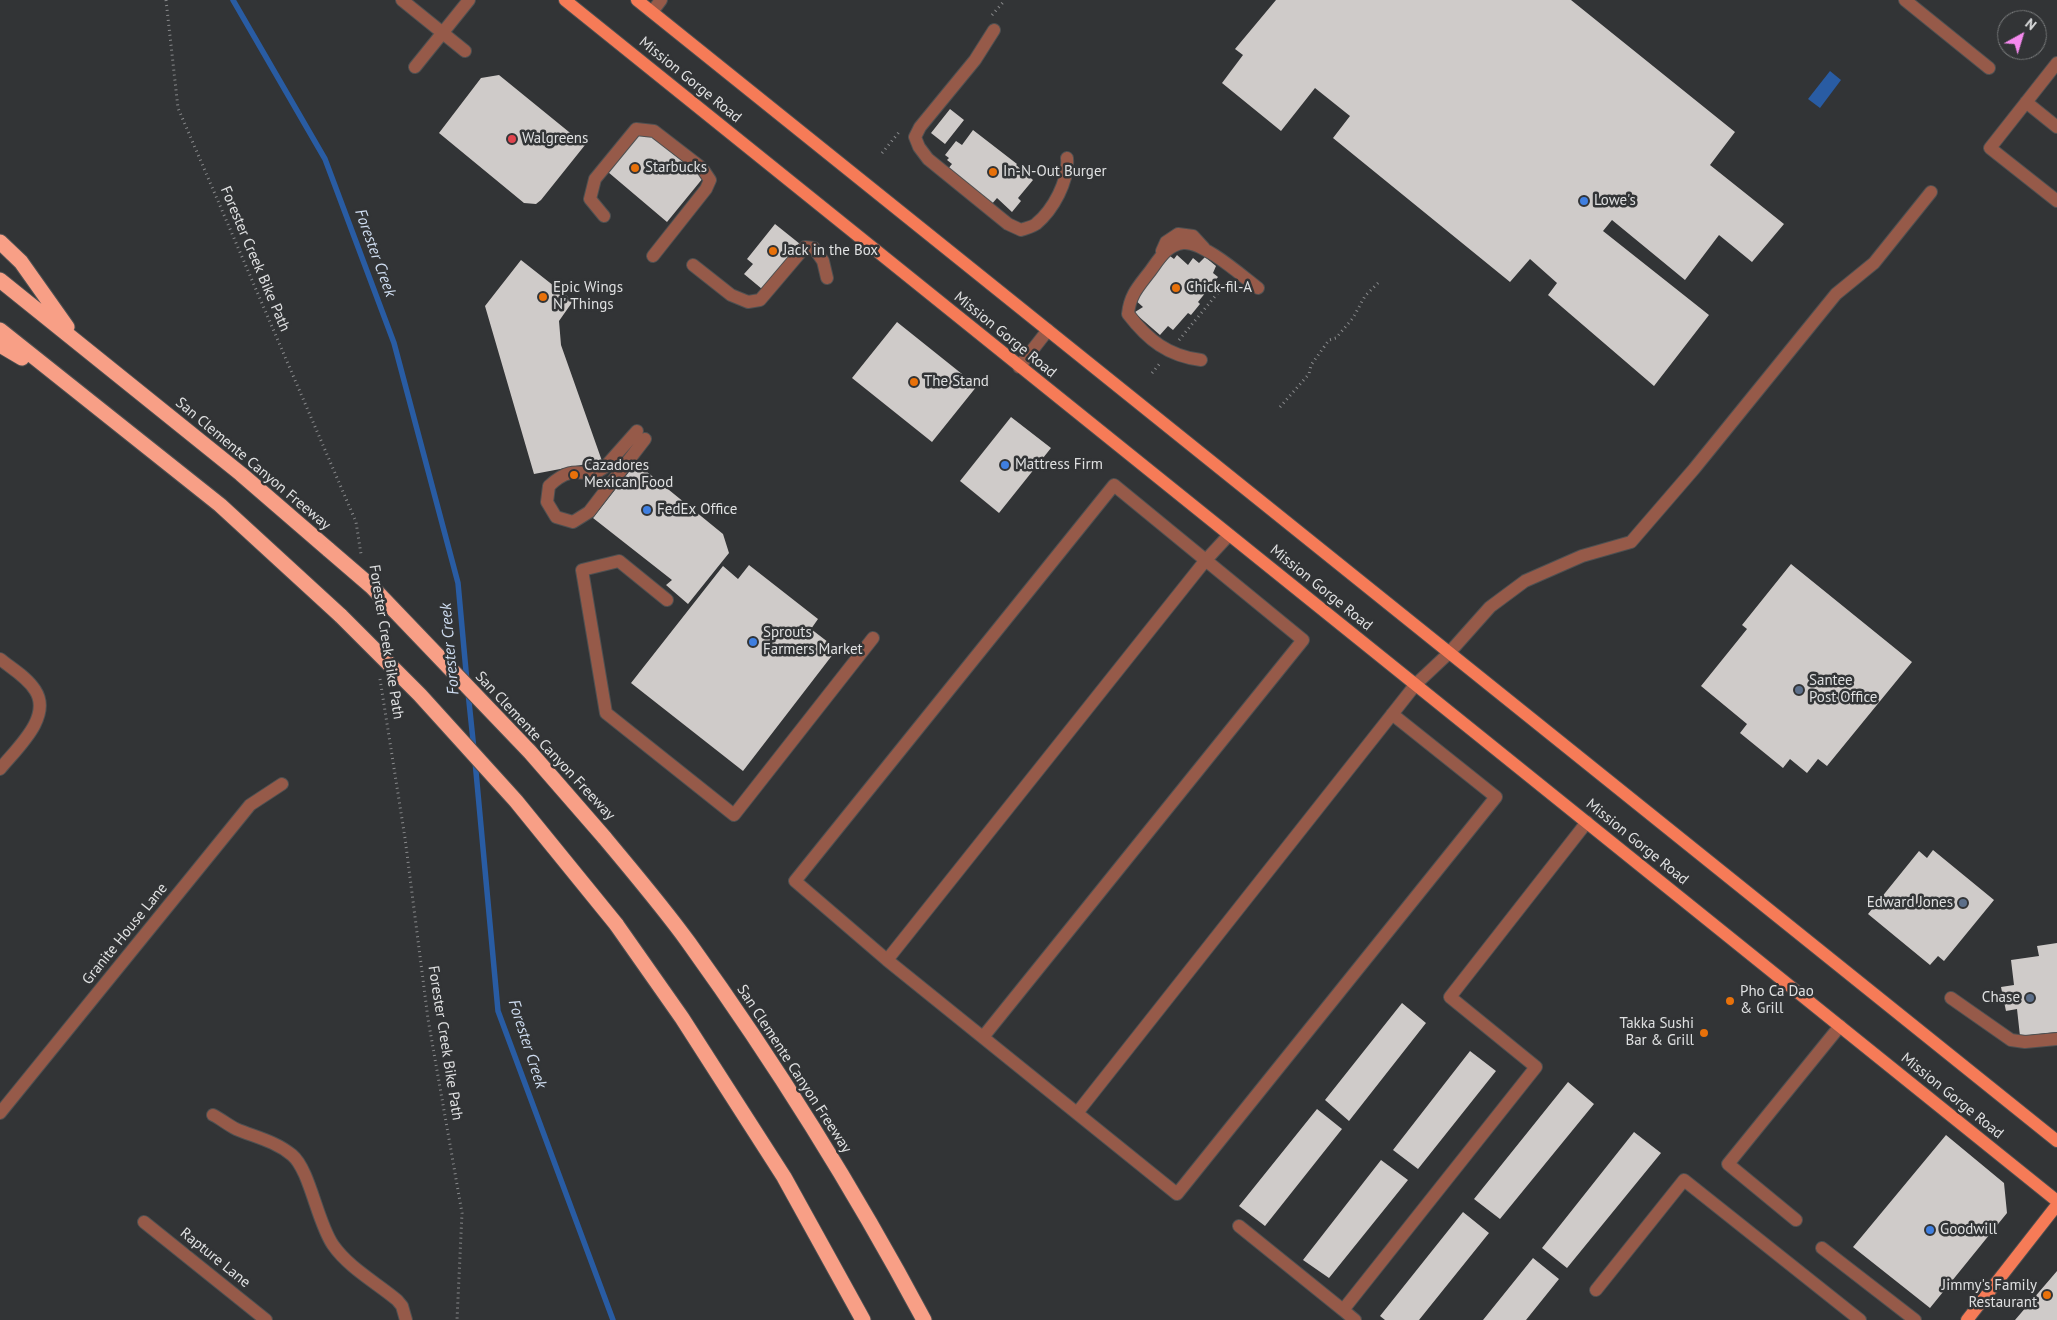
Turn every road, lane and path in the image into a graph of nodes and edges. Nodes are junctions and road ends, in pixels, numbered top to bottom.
1 (166, 0) edge
2 (402, 0) edge
3 (468, 0) edge
4 (565, 0) edge
5 (636, 0) edge
6 (661, 0) edge
7 (1905, 0) edge
8 (652, 12) junction
9 (994, 30) dead end
10 (442, 33) junction
11 (465, 51) dead end
12 (2057, 63) edge
13 (415, 67) dead end
14 (1989, 68) dead end
15 (2026, 102) junction
16 (2057, 127) edge
17 (1067, 158) dead end
18 (1931, 192) dead end
19 (2057, 201) edge
20 (604, 216) dead end
21 (0, 242) edge
22 (653, 256) dead end
23 (693, 265) dead end
24 (1236, 271) junction
25 (827, 278) dead end
26 (0, 280) edge
27 (1379, 282) dead end
28 (1258, 288) dead end
29 (0, 330) edge
30 (1048, 330) junction
31 (78, 343) junction
32 (0, 345) edge
33 (1169, 352) junction
34 (1201, 360) dead end
35 (1019, 367) junction
36 (1152, 373) dead end
37 (79, 393) junction
38 (1280, 407) dead end
39 (641, 435) joint
40 (1229, 535) junction
41 (362, 561) dead end
42 (1205, 562) junction
43 (666, 600) dead end
44 (873, 638) dead end
45 (1449, 653) junction
46 (0, 659) edge
47 (380, 676) dead end
48 (1416, 684) junction
49 (1392, 714) junction
50 (0, 770) edge
51 (282, 784) dead end
52 (1587, 822) junction
53 (887, 960) junction
54 (1951, 998) dead end
55 (1840, 1026) junction
56 (983, 1037) junction
57 (2057, 1039) edge
58 (0, 1113) edge
59 (1077, 1113) junction
60 (213, 1115) dead end
61 (2057, 1141) edge
62 (2057, 1201) edge
63 (2057, 1205) edge
64 (1796, 1220) dead end
65 (144, 1222) dead end
66 (1239, 1226) dead end
67 (1822, 1248) dead end
68 (1596, 1290) dead end
69 (1343, 1310) junction
70 (266, 1320) edge
71 (406, 1320) edge
72 (457, 1320) edge
73 (863, 1320) edge
74 (924, 1320) edge
75 (1355, 1320) edge
76 (1860, 1320) edge
77 (1915, 1320) edge
78 (1967, 1320) edge

1 - 41 path, Forester Creek Bike Path
2 - 10 street
3 - 10 street
4 - 35 main road, Mission Gorge Road
5 - 8 main road, Mission Gorge Road
6 - 8 street
7 - 14 street
8 - 30 main road, Mission Gorge Road
9 - 17 street
10 - 11 street
10 - 13 street
12 - 15 street
15 - 16 street
15 - 19 street
18 - 45 street
20 - 22 street
21 - 31 highway
23 - 25 street
24 - 28 street
24 - 33 path
24 - 33 street
26 - 31 highway, San Clemente Canyon Freeway
27 - 38 path
29 - 37 highway
30 - 35 street
30 - 45 main road, Mission Gorge Road
31 - 74 highway, San Clemente Canyon Freeway, bridge
32 - 37 highway
33 - 34 street
33 - 36 path
35 - 40 main road, Mission Gorge Road
37 - 73 highway, bridge
39 - 39 street
40 - 42 street
40 - 48 main road, Mission Gorge Road
42 - 53 street
42 - 53 street
42 - 56 street
43 - 44 street
45 - 48 street
45 - 61 main road, Mission Gorge Road
46 - 50 street
47 - 72 path, Forester Creek Bike Path
48 - 49 street
48 - 52 main road, Mission Gorge Road
49 - 59 street
49 - 59 street
51 - 58 street, Granite House Lane
52 - 55 main road, Mission Gorge Road
52 - 69 street
53 - 56 street
54 - 57 street
55 - 62 main road, Mission Gorge Road
55 - 64 street
56 - 59 street
60 - 71 street
63 - 78 main road
65 - 70 street, Rapture Lane
66 - 69 street
67 - 77 street
68 - 76 street
69 - 75 street

